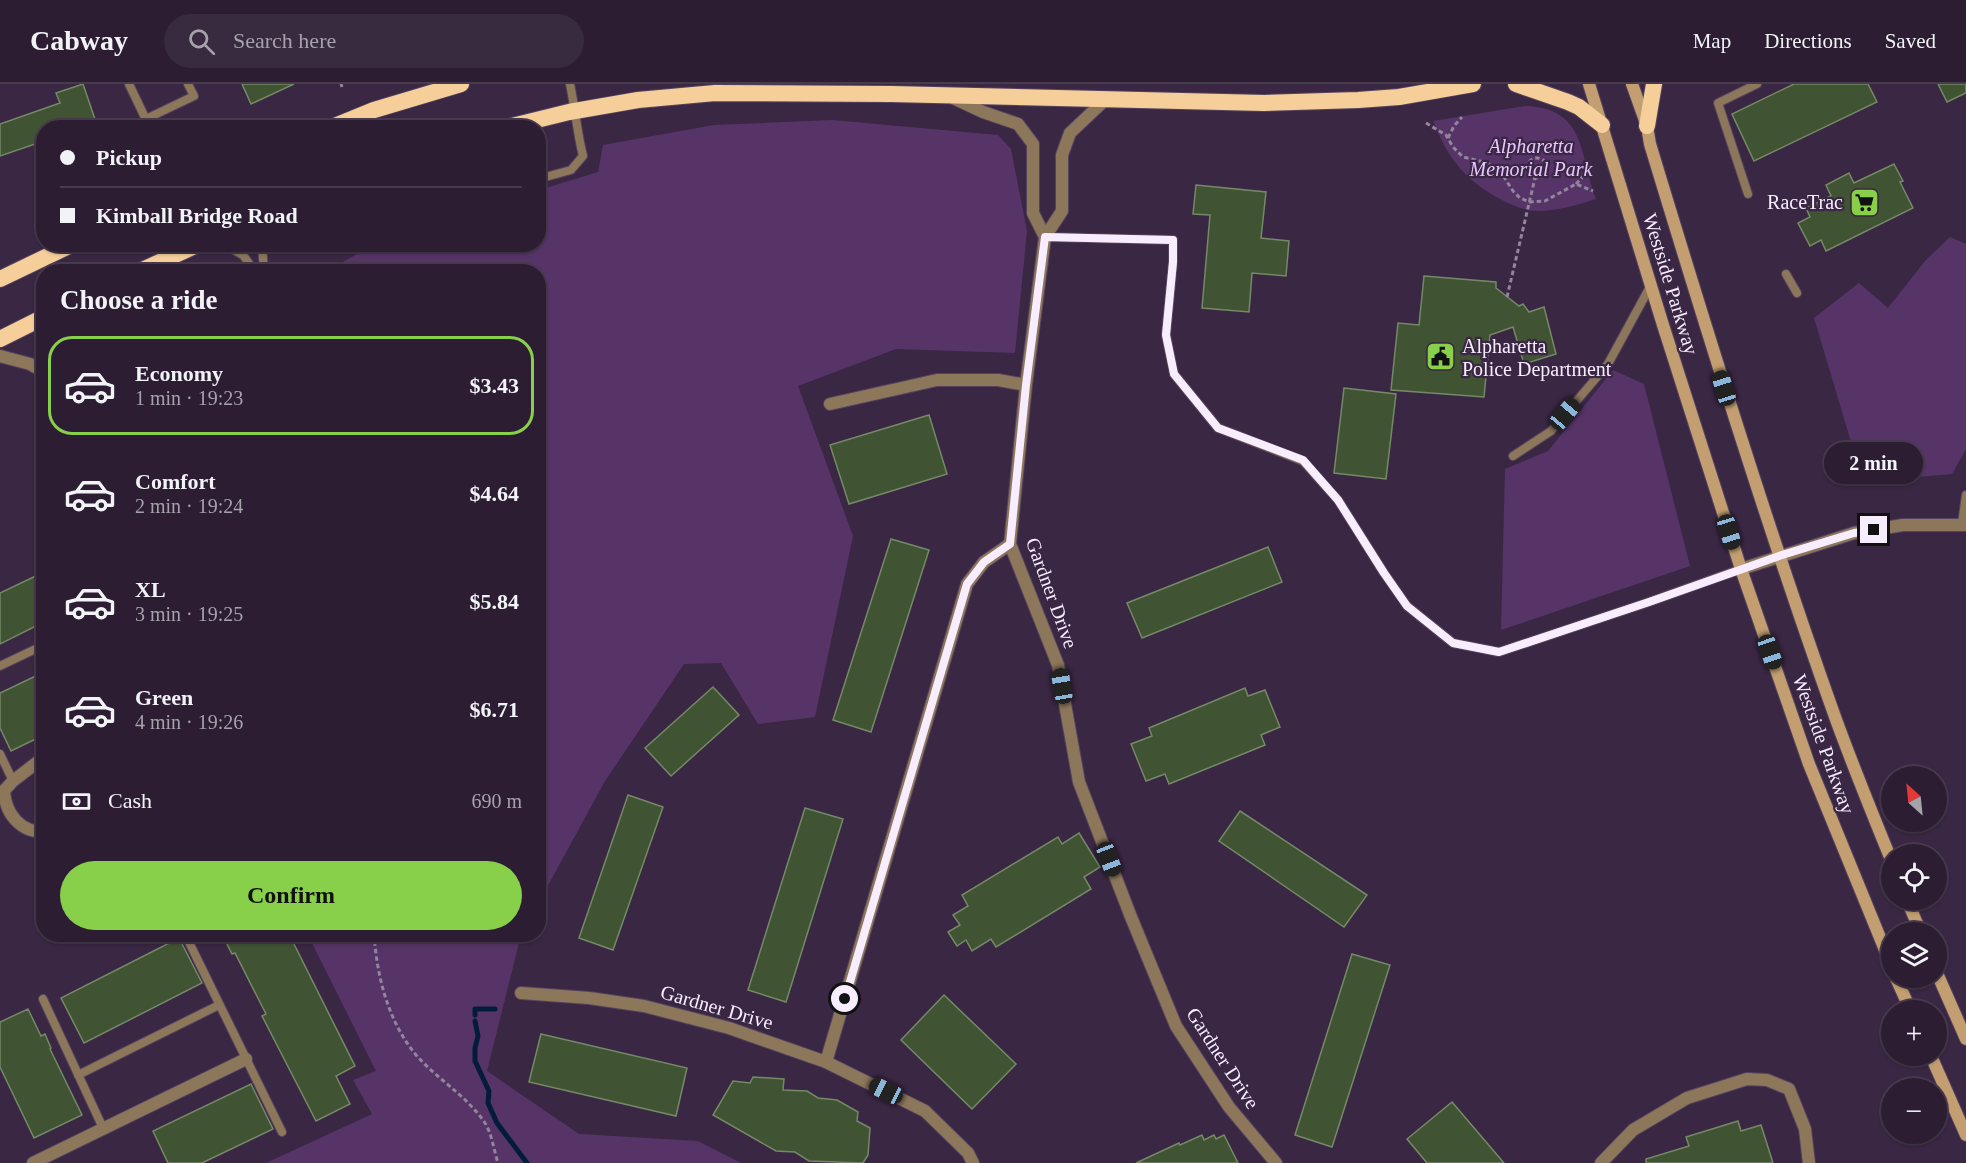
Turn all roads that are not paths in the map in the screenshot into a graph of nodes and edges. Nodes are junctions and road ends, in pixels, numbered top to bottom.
1 (129, 84) edge
2 (188, 84) edge
3 (461, 84) edge
4 (570, 84) edge
5 (1473, 84) edge
6 (1516, 84) edge
7 (1590, 84) edge
8 (1632, 84) edge
9 (1654, 84) edge
10 (1757, 84) edge
11 (948, 96) junction
12 (1106, 99) junction
13 (576, 111) junction
14 (147, 120) edge
15 (153, 120) edge
16 (350, 120) edge
17 (538, 120) edge
18 (1602, 125) junction
19 (1647, 126) junction
20 (546, 177) edge
21 (1748, 194) dead end
22 (1045, 237) junction
23 (56, 252) edge
24 (182, 252) edge
25 (238, 252) edge
26 (155, 264) edge
27 (249, 264) edge
28 (1786, 274) dead end
29 (1, 278) edge
30 (1651, 285) junction
31 (1797, 293) dead end
32 (36, 321) edge
33 (0, 339) edge
34 (0, 356) edge
35 (36, 367) edge
36 (1026, 385) junction
37 (830, 404) dead end
38 (1513, 456) dead end
39 (1966, 495) edge
40 (1965, 523) edge
41 (1010, 544) junction
42 (1779, 556) junction
43 (1741, 568) junction
44 (36, 649) edge
45 (0, 666) edge
46 (0, 754) edge
47 (36, 763) edge
48 (13, 781) junction
49 (2, 794) edge
50 (36, 831) edge
51 (1885, 844) edge
52 (1881, 940) edge
53 (189, 942) edge
54 (1944, 988) edge
55 (521, 993) dead end
56 (43, 999) dead end
57 (219, 1005) junction
58 (1966, 1039) edge
59 (246, 1059) junction
60 (826, 1062) junction
61 (1935, 1066) edge
62 (78, 1075) junction
63 (103, 1128) junction
64 (282, 1132) dead end
65 (1966, 1135) edge
66 (33, 1163) edge
67 (973, 1163) edge
68 (1276, 1163) edge
69 (1601, 1163) edge
70 (1809, 1163) edge

1 - 14 lane
2 - 15 lane
3 - 16 highway
4 - 13 lane
5 - 12 highway
6 - 18 highway
7 - 18 main road, Westside Parkway
8 - 19 main road, Westside Parkway
9 - 19 highway
10 - 21 lane
11 - 12 highway
11 - 13 highway
11 - 22 street
12 - 22 street, Gardner Drive
13 - 17 highway
13 - 20 lane
18 - 30 main road, Westside Parkway
19 - 42 main road, Westside Parkway
22 - 36 street, Gardner Drive
22 - 43 lane
23 - 29 highway
24 - 26 highway
25 - 27 lane
28 - 31 lane
30 - 38 lane
30 - 43 main road, Westside Parkway
32 - 33 highway
34 - 35 street
36 - 37 street
36 - 41 street, Gardner Drive
39 - 40 lane
40 - 42 street
41 - 60 street
41 - 68 street, Gardner Drive
42 - 43 street
42 - 51 main road, Westside Parkway
43 - 52 main road, Westside Parkway
44 - 45 lane
46 - 48 lane
47 - 48 street
48 - 49 street
49 - 50 street
53 - 57 lane
54 - 58 main road
55 - 60 street, Gardner Drive
56 - 62 lane
57 - 59 lane
57 - 62 lane
59 - 63 street
59 - 64 lane
60 - 67 street, Gardner Drive
61 - 65 main road
62 - 63 lane
63 - 66 street
69 - 70 street

